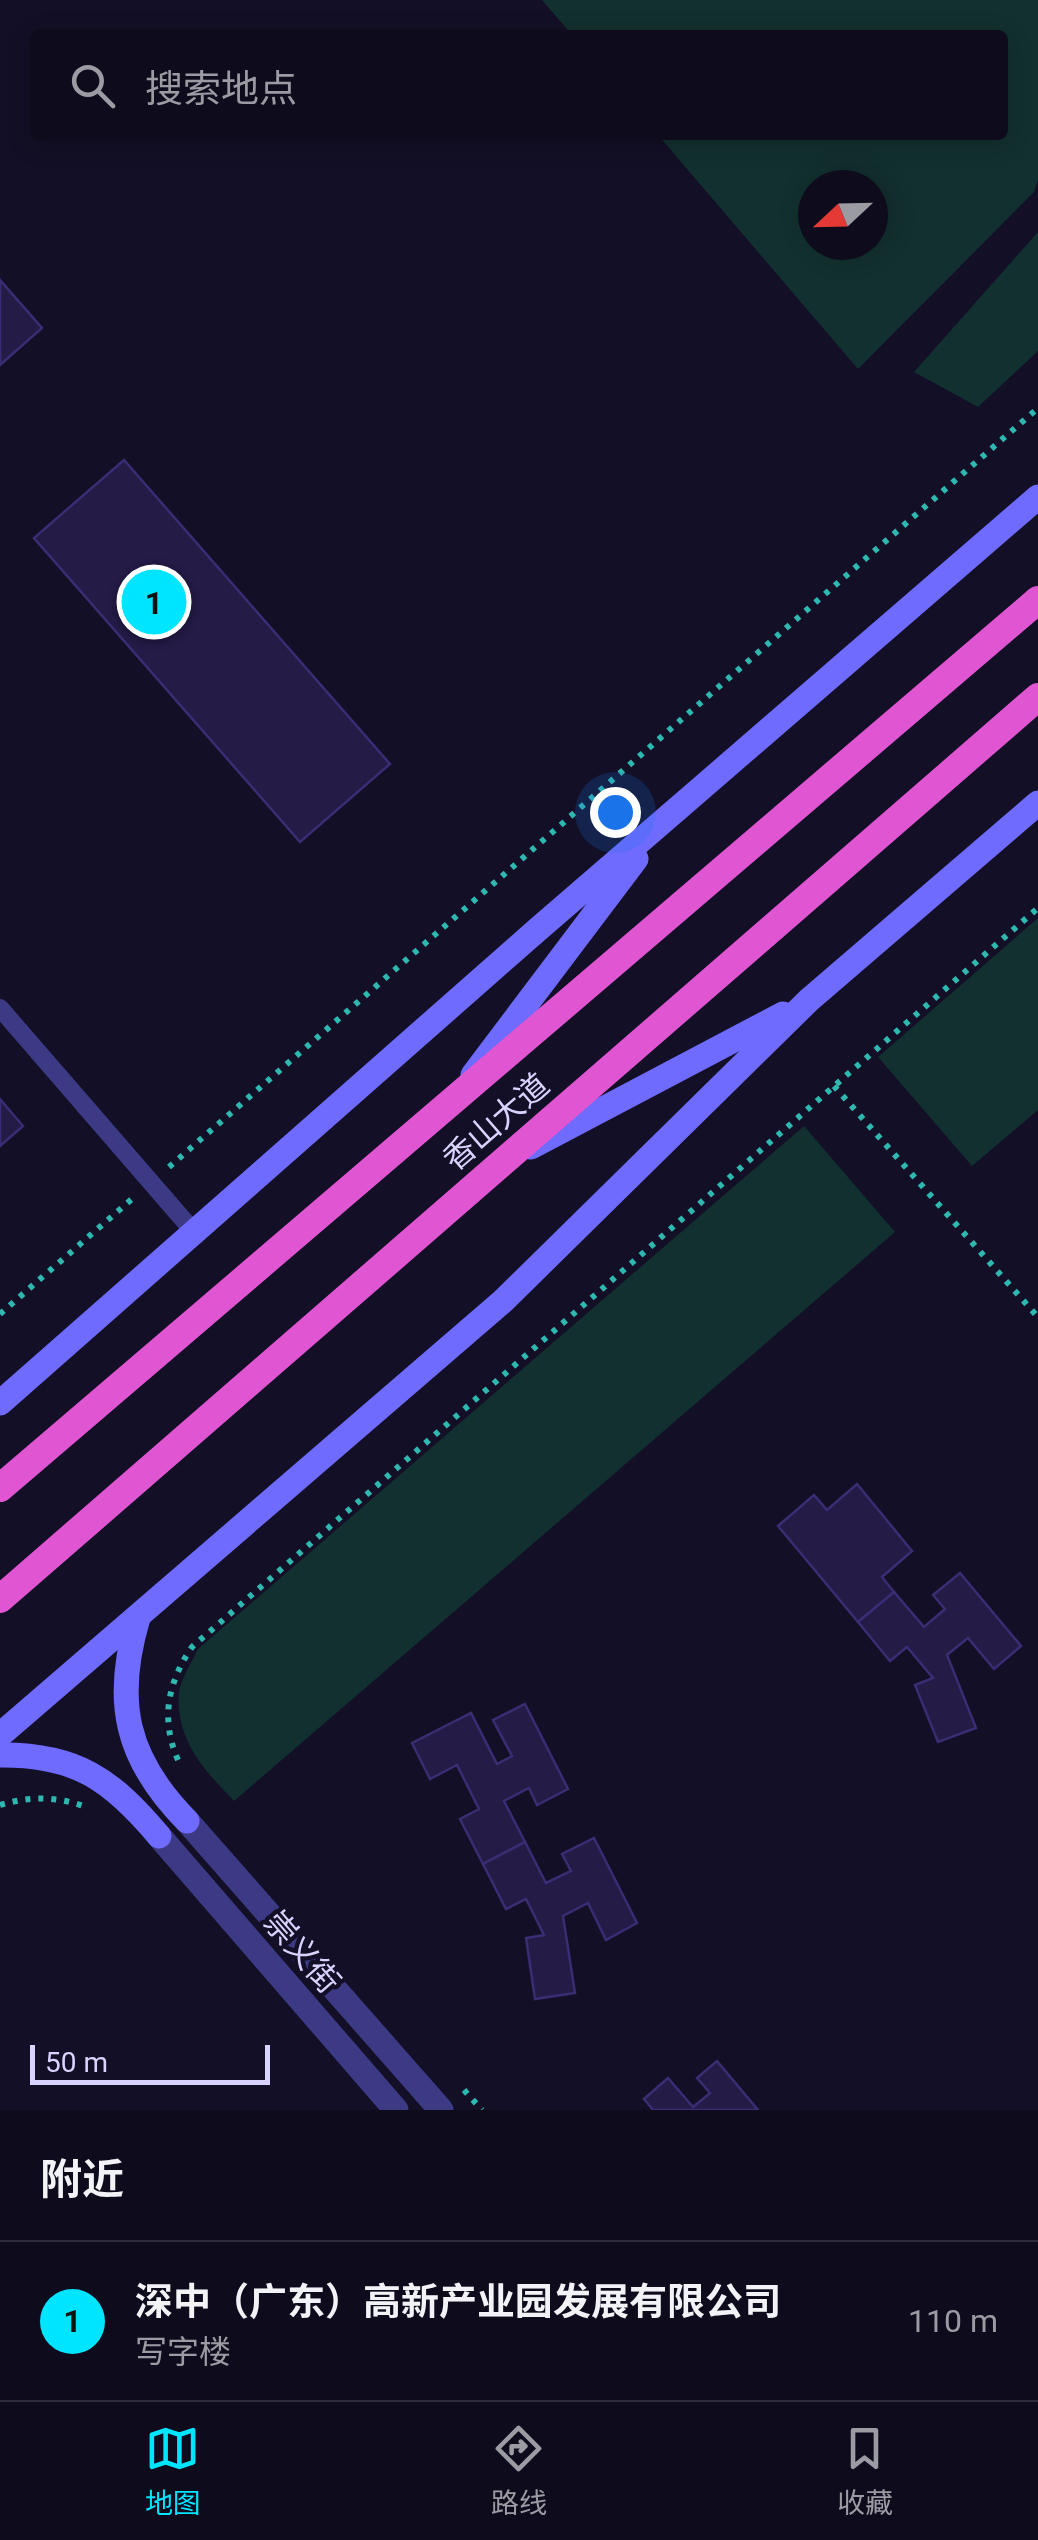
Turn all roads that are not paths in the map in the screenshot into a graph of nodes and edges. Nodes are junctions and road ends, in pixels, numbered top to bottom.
1 (1038, 497) edge
2 (1038, 600) edge
3 (1038, 697) edge
4 (1038, 803) edge
5 (666, 819) junction
6 (808, 1000) junction
7 (0, 1008) edge
8 (455, 1099) junction
9 (504, 1161) junction
10 (194, 1232) junction
11 (0, 1404) edge
12 (0, 1488) edge
13 (0, 1599) edge
14 (138, 1618) junction
15 (0, 1734) edge
16 (0, 1755) edge
17 (187, 1821) joint
18 (159, 1836) joint
19 (396, 2110) edge
20 (441, 2110) edge

1 - 5 main road
2 - 8 highway, 香山大道
3 - 9 highway, 香山大道
4 - 6 main road
5 - 8 main road
5 - 10 main road
6 - 9 main road
6 - 14 main road
7 - 10 lane
8 - 12 highway, 香山大道
9 - 13 highway, 香山大道
10 - 11 main road
14 - 15 main road
14 - 17 main road
16 - 18 main road
17 - 20 street
18 - 19 street, 崇义街

